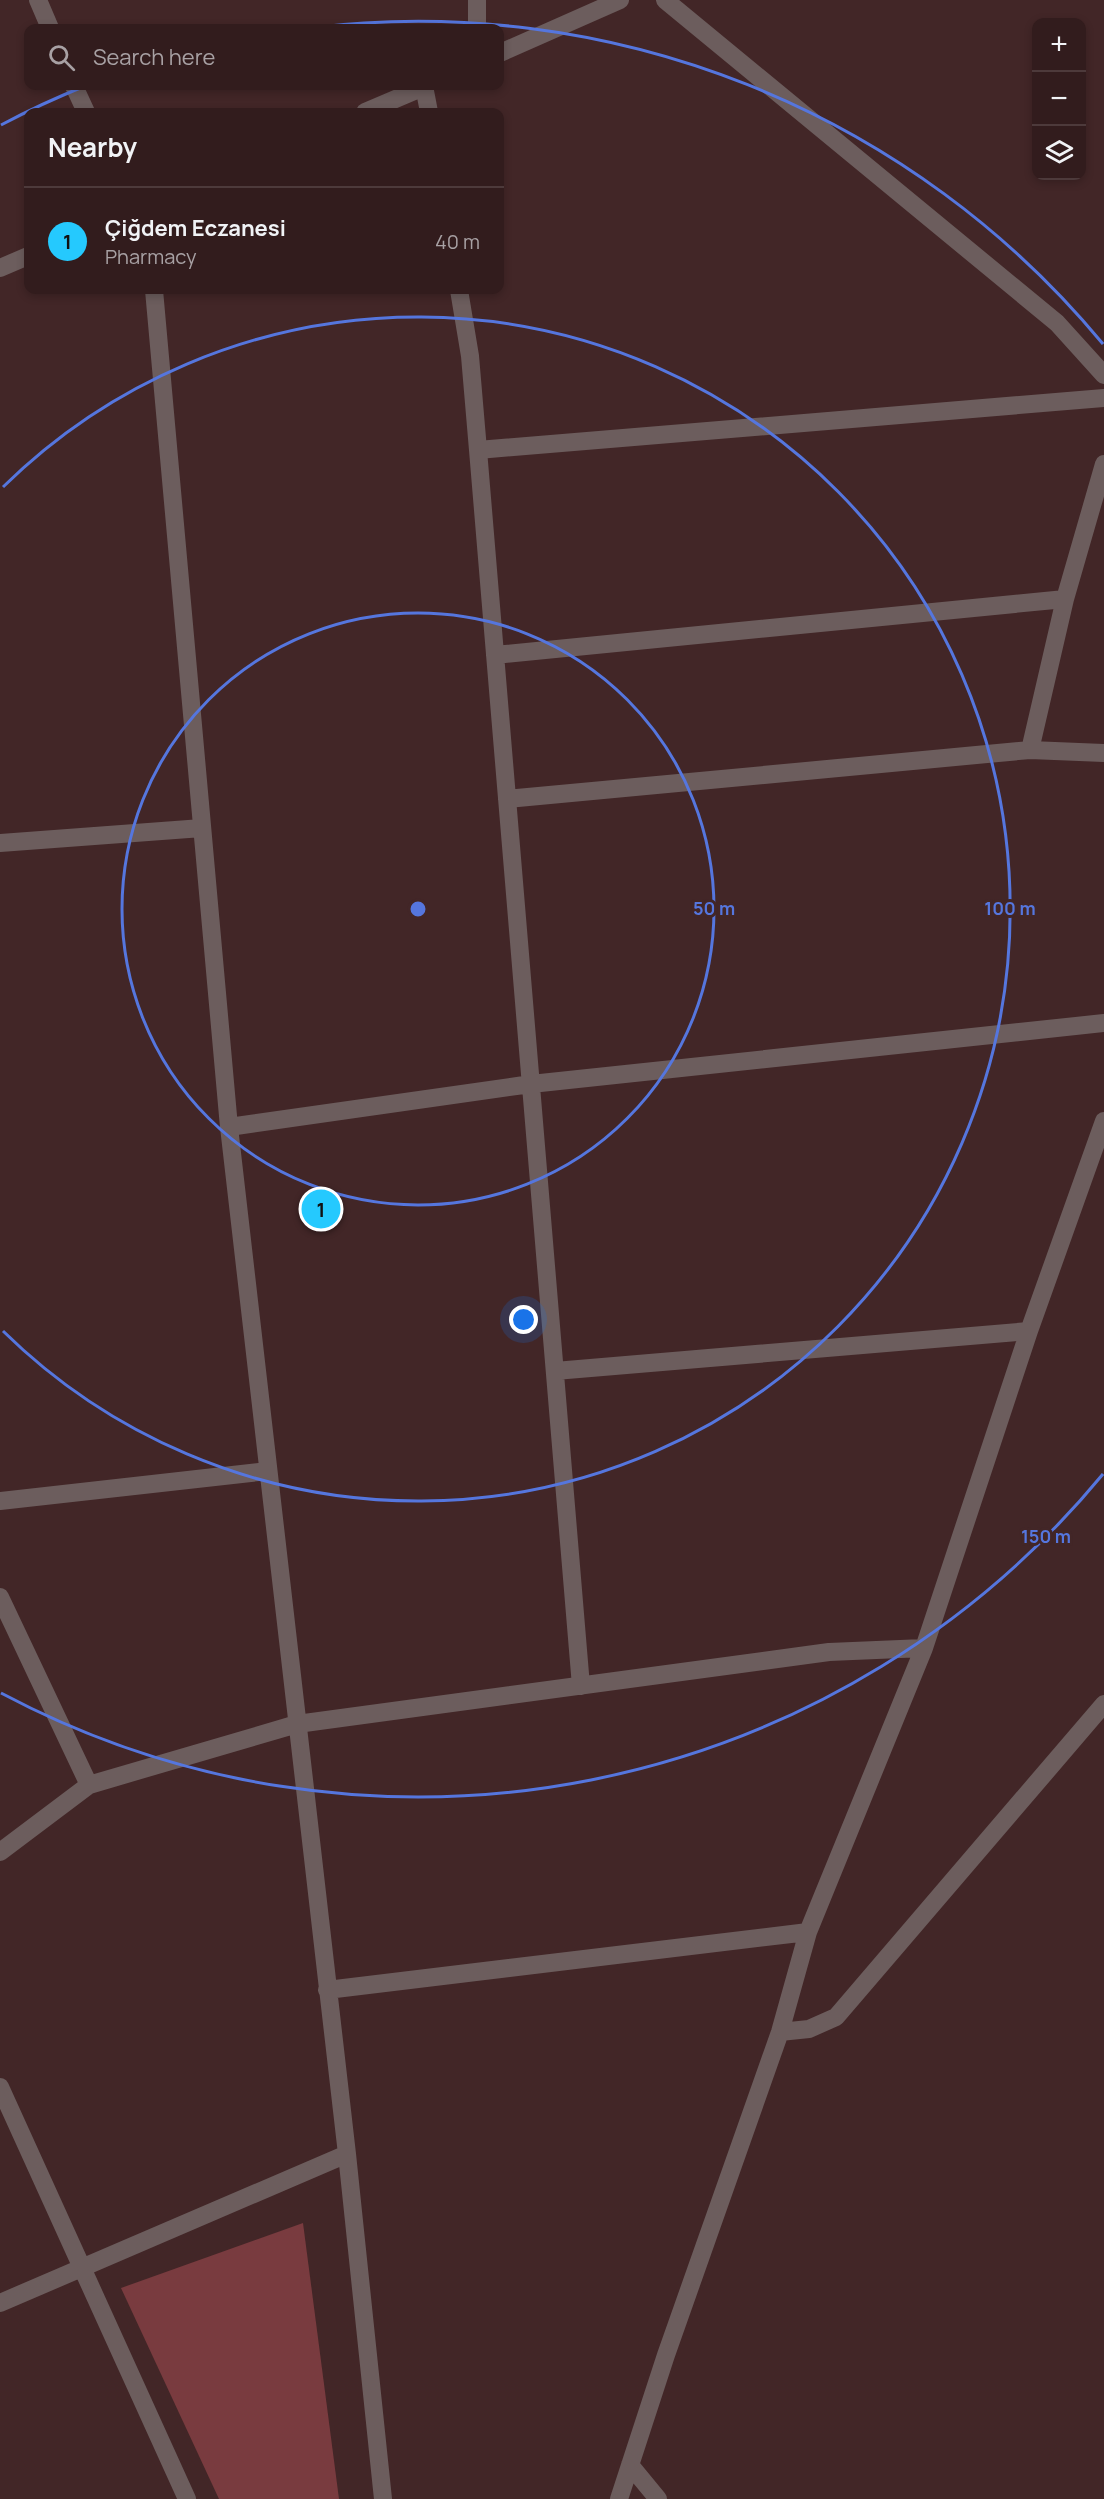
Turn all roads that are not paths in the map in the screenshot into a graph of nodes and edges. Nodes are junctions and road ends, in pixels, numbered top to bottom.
1 (38, 0) edge
2 (477, 0) edge
3 (620, 0) edge
4 (665, 0) edge
5 (48, 24) edge
6 (477, 24) edge
7 (504, 51) edge
8 (76, 90) edge
9 (416, 90) edge
10 (426, 90) edge
11 (84, 108) edge
12 (373, 108) edge
13 (428, 108) edge
14 (24, 258) edge
15 (0, 268) edge
16 (154, 294) edge
17 (460, 294) edge
18 (1104, 375) edge
19 (1104, 398) edge
20 (478, 450) junction
21 (1104, 464) edge
22 (1065, 599) junction
23 (495, 655) junction
24 (1030, 750) junction
25 (1104, 753) edge
26 (507, 799) junction
27 (202, 828) junction
28 (0, 843) edge
29 (1104, 1023) edge
30 (531, 1084) junction
31 (1104, 1120) edge
32 (229, 1127) junction
33 (1029, 1331) junction
34 (555, 1371) junction
35 (268, 1471) junction
36 (0, 1501) edge
37 (0, 1597) edge
38 (924, 1648) junction
39 (581, 1686) junction
40 (1104, 1704) edge
41 (297, 1724) junction
42 (88, 1785) junction
43 (0, 1852) edge
44 (808, 1932) junction
45 (327, 1990) junction
46 (780, 2032) junction
47 (0, 2087) edge
48 (347, 2154) junction
49 (82, 2267) junction
50 (0, 2303) edge
51 (630, 2465) junction
52 (187, 2499) edge
53 (383, 2499) edge
54 (619, 2499) edge
55 (658, 2499) edge

1 - 5 street
2 - 6 street
3 - 7 street
4 - 18 street
8 - 11 street
9 - 12 street
10 - 13 street
14 - 15 street
16 - 27 street
17 - 20 street
19 - 20 street
20 - 23 street
21 - 22 street
22 - 23 street
22 - 24 street
23 - 26 street
24 - 25 street
24 - 26 street
26 - 30 street
27 - 28 street
27 - 32 street
29 - 30 street
30 - 32 street
30 - 34 street
31 - 33 street
32 - 35 street
33 - 34 street
33 - 38 street
34 - 39 street
35 - 36 street
35 - 41 street
37 - 42 street
38 - 39 street
38 - 44 street
39 - 41 street
40 - 46 street
41 - 42 street
41 - 45 street
42 - 43 street
44 - 45 street
44 - 46 street
45 - 48 street
46 - 51 street
47 - 49 street
48 - 49 street
48 - 53 street
49 - 50 street
49 - 52 street
51 - 54 street
51 - 55 street

